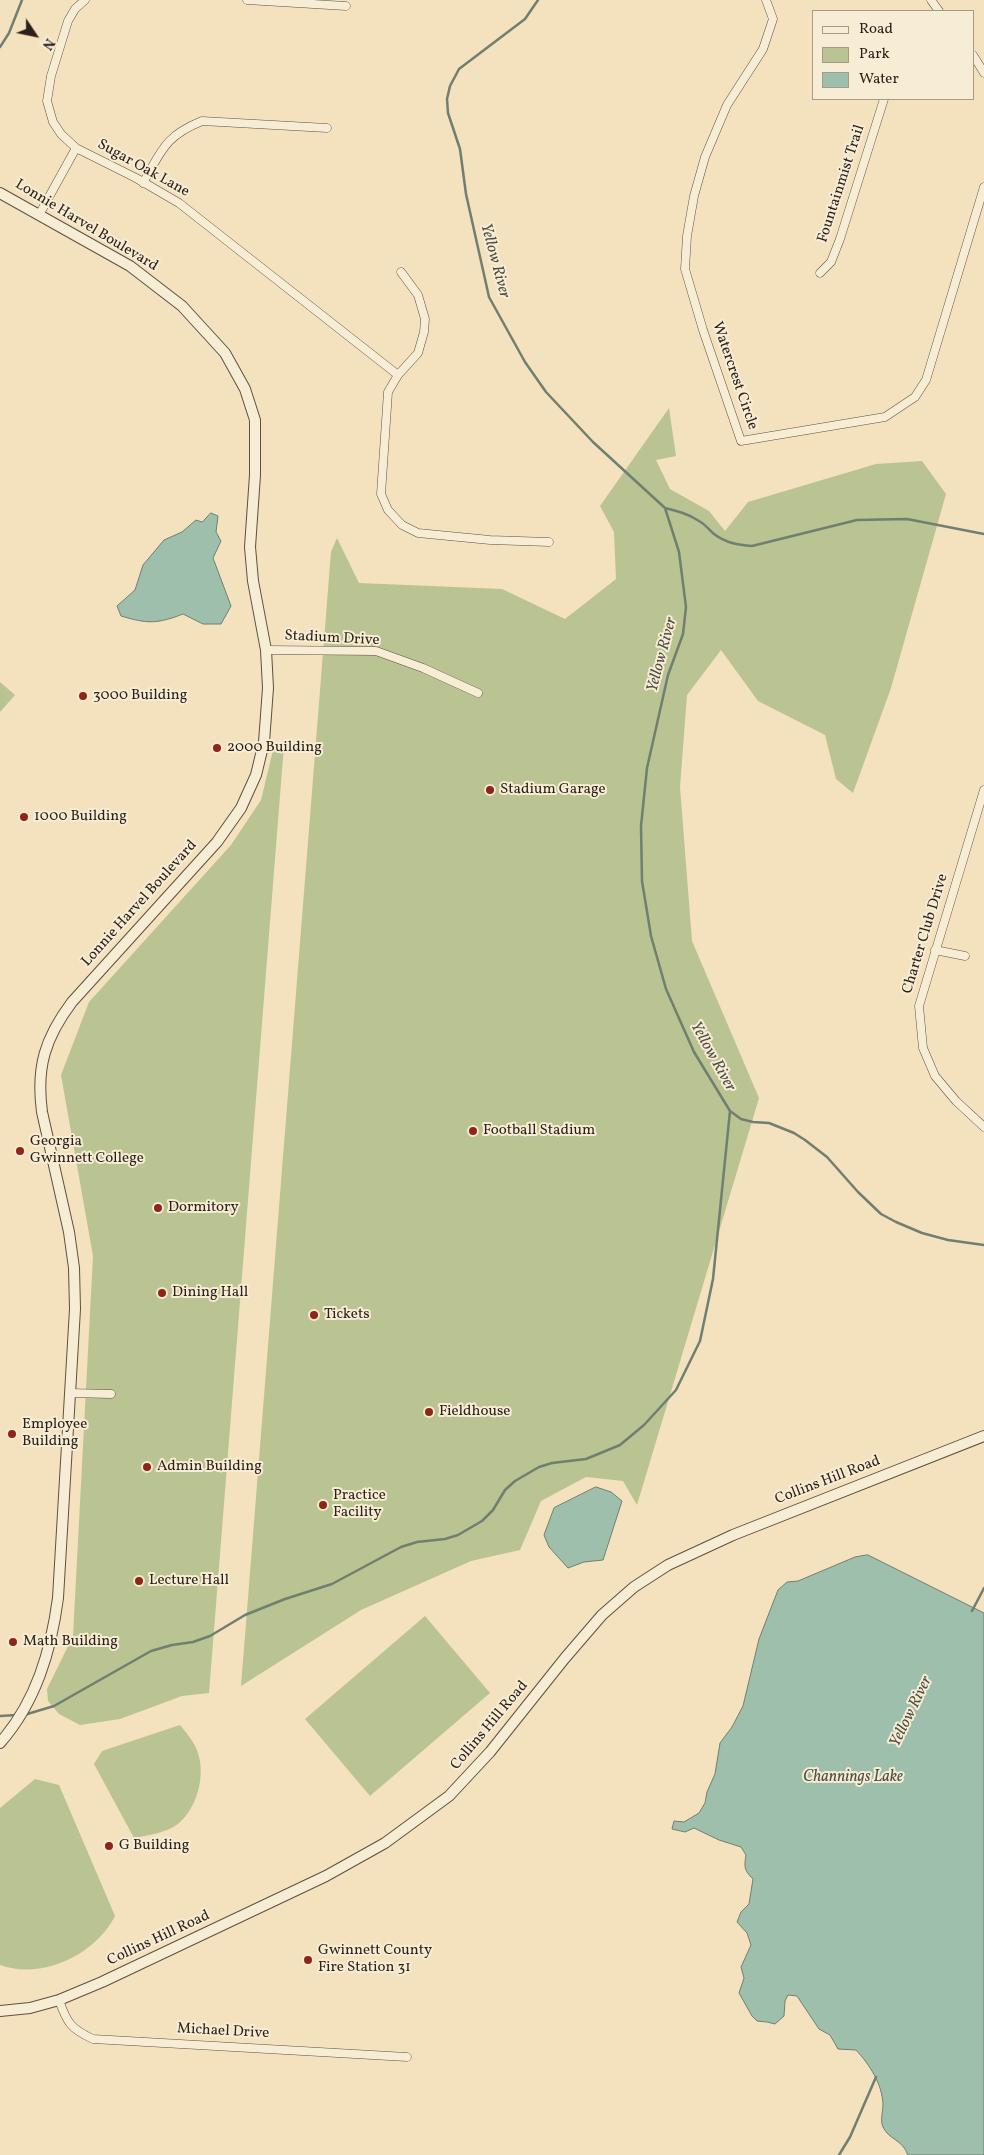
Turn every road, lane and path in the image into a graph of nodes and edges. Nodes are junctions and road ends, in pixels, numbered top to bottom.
1 (85, 0) edge
2 (247, 0) edge
3 (766, 0) edge
4 (346, 6) dead end
5 (974, 58) edge
6 (984, 73) edge
7 (884, 100) edge
8 (327, 128) dead end
9 (76, 148) junction
10 (143, 183) junction
11 (984, 186) edge
12 (0, 193) edge
13 (39, 215) junction
14 (401, 272) dead end
15 (820, 273) dead end
16 (398, 375) junction
17 (550, 542) dead end
18 (266, 650) junction
19 (478, 693) dead end
20 (984, 790) edge
21 (975, 816) junction
22 (984, 818) edge
23 (935, 950) junction
24 (965, 956) dead end
25 (984, 1127) edge
26 (70, 1393) junction
27 (110, 1394) dead end
28 (984, 1436) edge
29 (0, 1743) edge
30 (59, 2000) junction
31 (0, 2011) edge
32 (406, 2057) dead end

1 - 9 street, Sugar Oak Lane
2 - 4 street
3 - 11 street, Watercrest Circle
5 - 6 street
7 - 15 street, Fountainmist Trail
8 - 10 street
9 - 10 street, Sugar Oak Lane
9 - 13 street
10 - 16 street, Sugar Oak Lane
12 - 13 street, Lonnie Harvel Boulevard
13 - 18 street, Lonnie Harvel Boulevard
14 - 16 street
16 - 17 street
18 - 19 street, Stadium Drive
18 - 26 street, Lonnie Harvel Boulevard
20 - 21 street, Charter Club Drive
21 - 22 street
21 - 23 street, Charter Club Drive
23 - 24 street
23 - 25 street, Charter Club Drive
26 - 27 street
26 - 29 street, Lonnie Harvel Boulevard
28 - 30 street, Collins Hill Road
30 - 31 street, Collins Hill Road
30 - 32 street, Michael Drive

